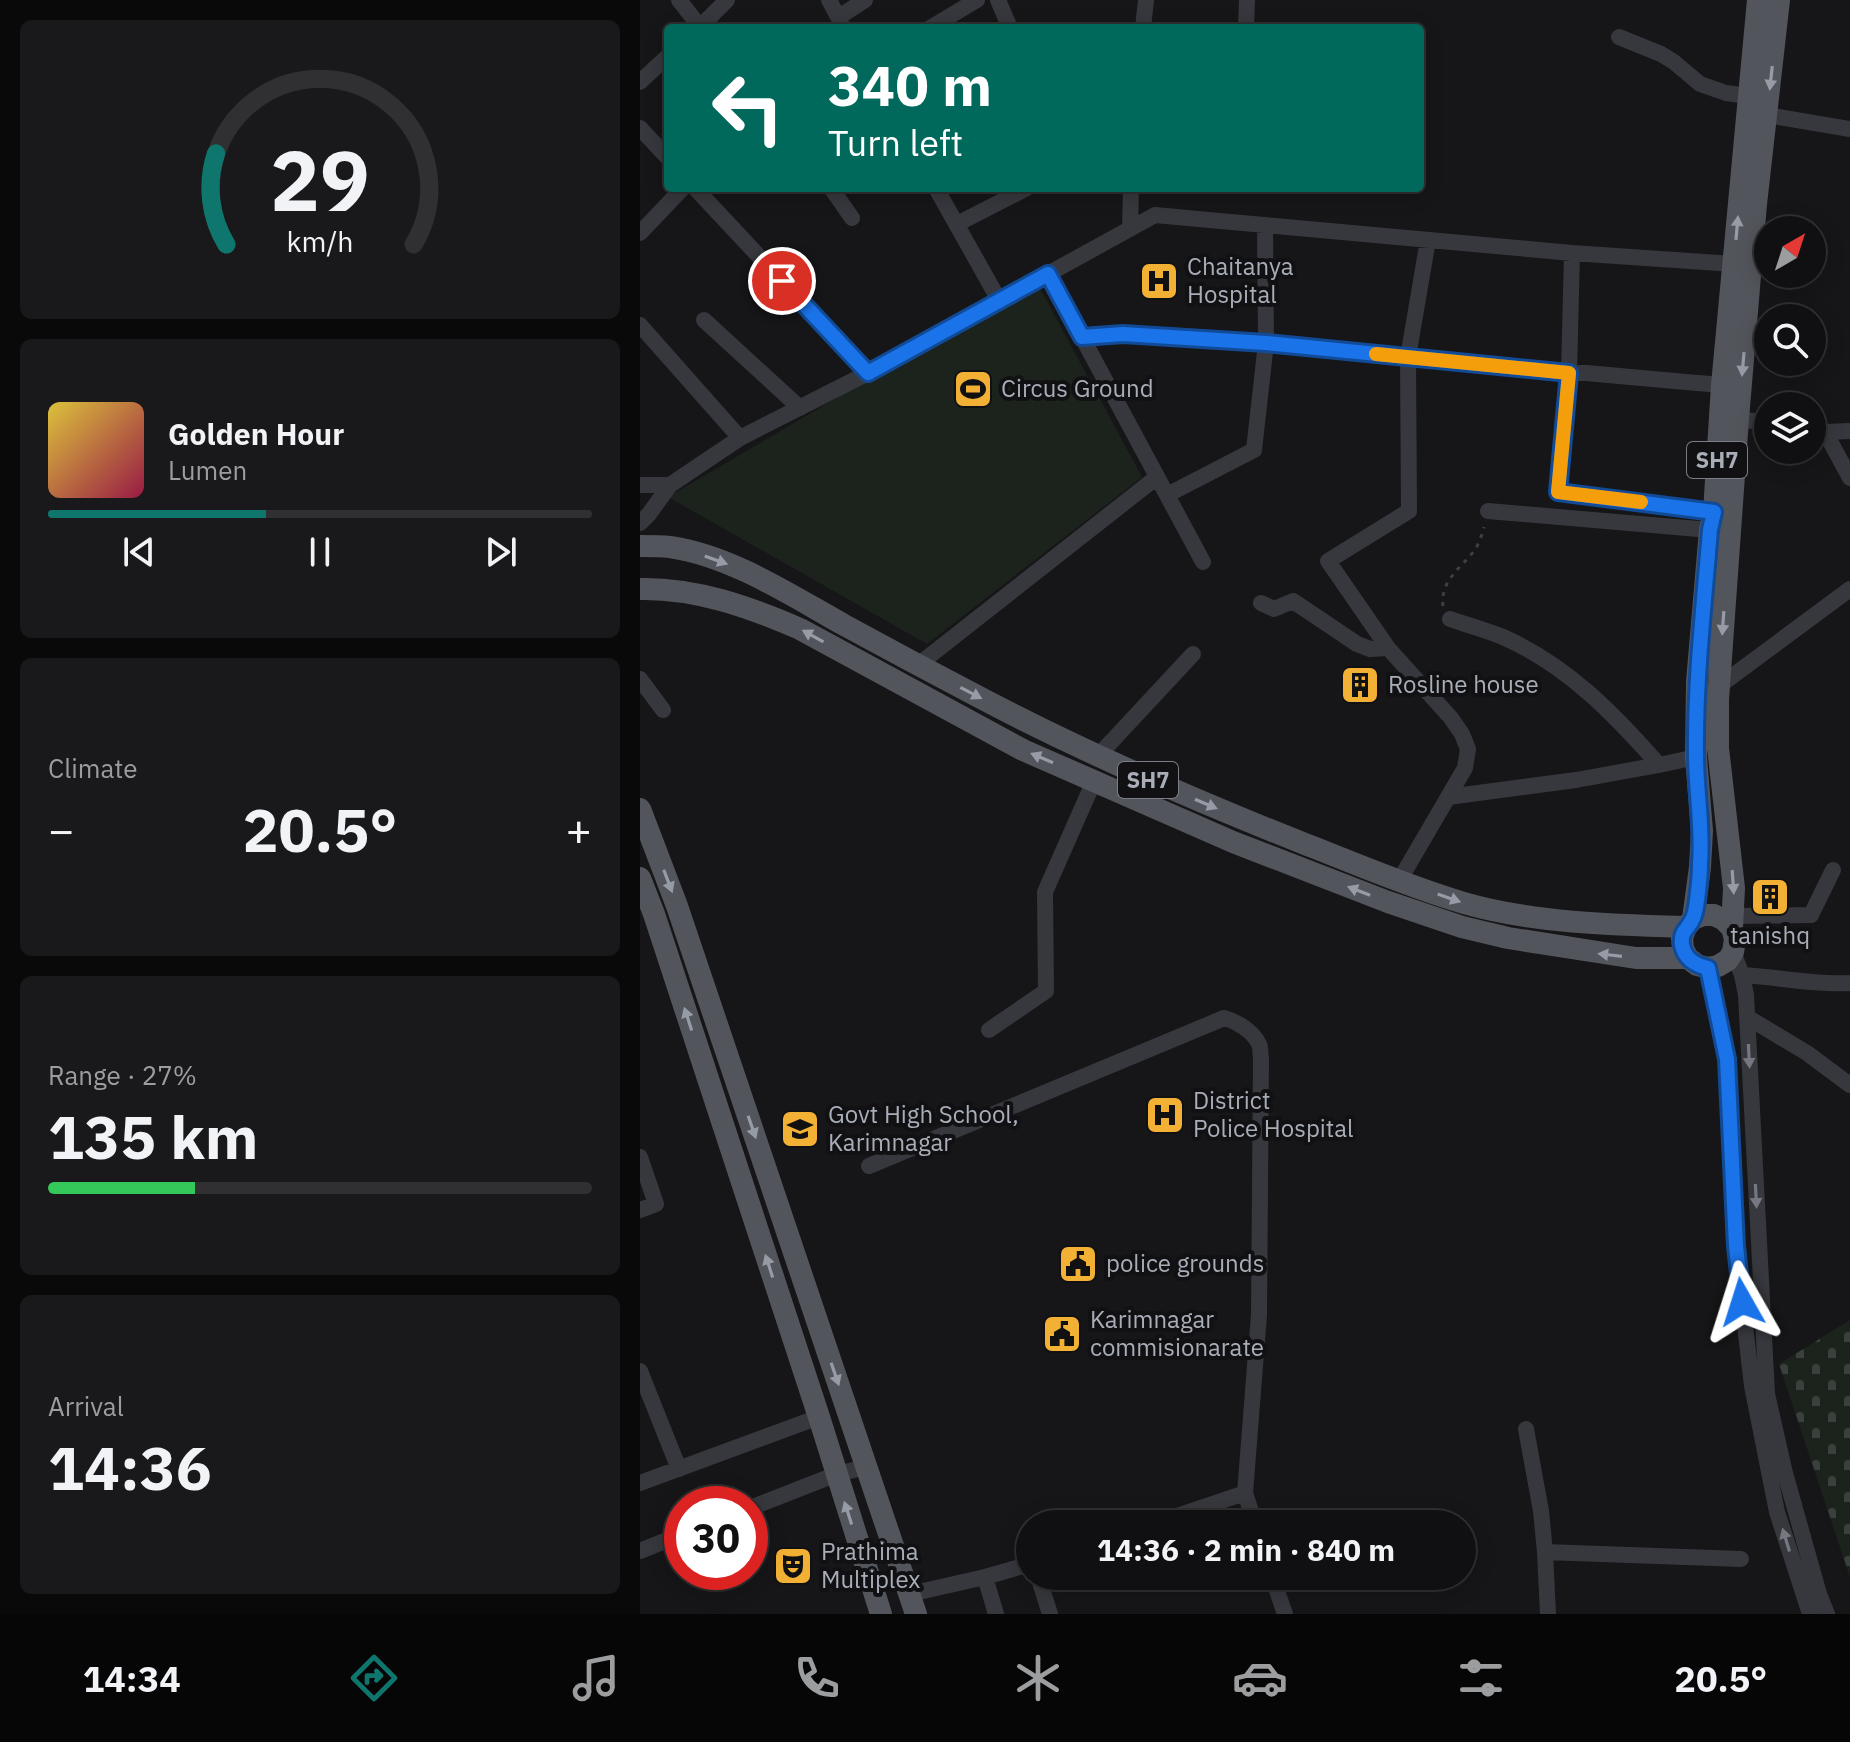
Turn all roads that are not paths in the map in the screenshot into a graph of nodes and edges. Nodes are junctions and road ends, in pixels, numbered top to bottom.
1 (679, 0) edge
2 (727, 0) edge
3 (829, 0) edge
4 (865, 0) edge
5 (977, 0) edge
6 (998, 0) edge
7 (1146, 0) edge
8 (1247, 0) edge
9 (1758, 0) edge
10 (1779, 0) edge
11 (842, 23) edge
12 (697, 24) edge
13 (704, 24) edge
14 (937, 24) edge
15 (1008, 24) edge
16 (1143, 24) edge
17 (1246, 24) edge
18 (1619, 37) dead end
19 (664, 60) edge
20 (640, 82) edge
21 (1748, 96) junction
22 (1767, 115) junction
23 (640, 128) edge
24 (1850, 129) edge
25 (664, 154) edge
26 (679, 192) edge
27 (699, 192) edge
28 (834, 192) edge
29 (938, 192) edge
30 (1019, 192) edge
31 (1131, 192) edge
32 (852, 218) dead end
33 (957, 224) junction
34 (1265, 225) junction
35 (1130, 229) junction
36 (640, 233) edge
37 (1428, 240) junction
38 (1572, 253) junction
39 (1734, 264) junction
40 (1048, 274) junction
41 (1000, 302) junction
42 (704, 320) dead end
43 (640, 325) edge
44 (1082, 337) junction
45 (1266, 343) junction
46 (1408, 357) junction
47 (868, 373) junction
48 (1569, 373) junction
49 (1722, 385) junction
50 (800, 408) junction
51 (1738, 419) junction
52 (1754, 421) edge
53 (1826, 431) edge
54 (1850, 431) edge
55 (740, 438) junction
56 (1826, 443) edge
57 (1157, 477) junction
58 (1850, 478) edge
59 (640, 485) edge
60 (670, 485) junction
61 (1167, 495) junction
62 (1488, 511) road end
63 (1712, 521) junction
64 (640, 523) edge
65 (640, 546) edge
66 (1203, 562) dead end
67 (640, 589) edge
68 (1850, 589) edge
69 (1261, 603) dead end
70 (1450, 619) road end
71 (1388, 648) junction
72 (1193, 654) dead end
73 (918, 665) junction
74 (640, 679) edge
75 (1719, 686) junction
76 (663, 710) dead end
77 (1098, 756) junction
78 (1696, 757) junction
79 (1659, 765) junction
80 (1094, 781) junction
81 (1448, 797) junction
82 (640, 809) edge
83 (1833, 870) dead end
84 (1399, 881) junction
85 (642, 887) edge
86 (1732, 922) junction
87 (1689, 923) junction
88 (1733, 952) junction
89 (1698, 963) junction
90 (1742, 975) junction
91 (1850, 983) edge
92 (1747, 1017) junction
93 (989, 1030) dead end
94 (1850, 1085) edge
95 (640, 1157) edge
96 (869, 1166) dead end
97 (640, 1210) edge
98 (640, 1371) edge
99 (819, 1417) junction
100 (1526, 1429) dead end
101 (866, 1467) junction
102 (679, 1469) junction
103 (837, 1474) junction
104 (640, 1483) edge
105 (1245, 1493) junction
106 (768, 1501) edge
107 (1195, 1510) edge
108 (1250, 1510) edge
109 (664, 1541) edge
110 (640, 1551) edge
111 (1545, 1552) junction
112 (1741, 1559) dead end
113 (1016, 1568) edge
114 (985, 1577) junction
115 (1042, 1590) edge
116 (1277, 1590) edge
117 (913, 1604) edge
118 (881, 1614) edge
119 (996, 1614) edge
120 (1050, 1614) edge
121 (1285, 1614) edge
122 (1548, 1614) edge
123 (1810, 1614) edge
124 (1827, 1614) edge

1 - 12 street
2 - 13 street
3 - 11 street
4 - 11 street
5 - 14 street
6 - 15 street
7 - 16 street
8 - 17 street
9 - 21 main road, SH7
10 -> 22 main road, SH7
18 - 21 street
19 - 20 street
39 -> 21 main road, SH7
22 - 24 street
22 -> 51 main road, SH7
23 - 25 street
26 - 36 street
27 - 47 street
28 - 32 street
29 - 33 street
30 - 33 street
31 - 35 street
33 - 41 street
34 - 35 street
34 - 37 street
34 - 45 street
35 - 40 street
37 - 38 street
37 - 46 street
38 - 39 street
38 - 48 street
39 - 49 main road, SH7
40 - 41 street
40 - 44 street
41 - 47 street
42 - 50 street
43 - 55 street
44 - 45 street
44 - 57 street
45 - 46 street
45 - 61 street
46 - 48 street
46 - 71 street
47 - 50 street
48 - 49 street
48 - 63 street
49 - 63 main road, SH7
50 - 55 street
51 - 52 street
51 -> 75 main road, SH7
53 - 54 street
55 - 60 street
56 - 58 street
57 - 61 street
57 - 73 street
59 - 60 street
60 - 64 street
61 - 66 street
62 - 63 street
63 - 78 main road, SH7
65 -> 73 main road, SH7
80 -> 67 main road, SH7
68 - 75 street
69 - 71 street
70 - 79 street
71 - 81 street
72 - 77 street
73 -> 77 main road, SH7
74 - 76 street
75 -> 86 main road, SH7
77 -> 84 main road, SH7
78 - 79 street
78 - 87 main road, SH7
79 - 81 street
89 -> 80 main road, SH7
80 - 93 street
81 - 84 street
82 -> 101 main road
83 - 86 street
84 -> 87 main road, SH7
99 -> 85 main road
86 - 87 main road, SH7
86 - 88 main road, SH7
87 - 89 main road, SH7
88 - 89 main road
88 - 90 street
123 -> 89 street
90 - 91 street
90 - 92 street
92 - 94 street
92 -> 124 street
95 - 97 street
96 - 105 street
98 - 102 street
99 - 102 street
99 - 103 main road
100 - 111 street
101 - 103 street
101 - 117 main road
102 - 104 street
103 - 106 street
118 -> 103 main road
105 - 107 street
105 - 108 street
109 - 110 street
111 - 112 street
111 - 122 street
113 - 114 street
114 - 117 street
114 - 119 street
115 - 120 street
116 - 121 street

